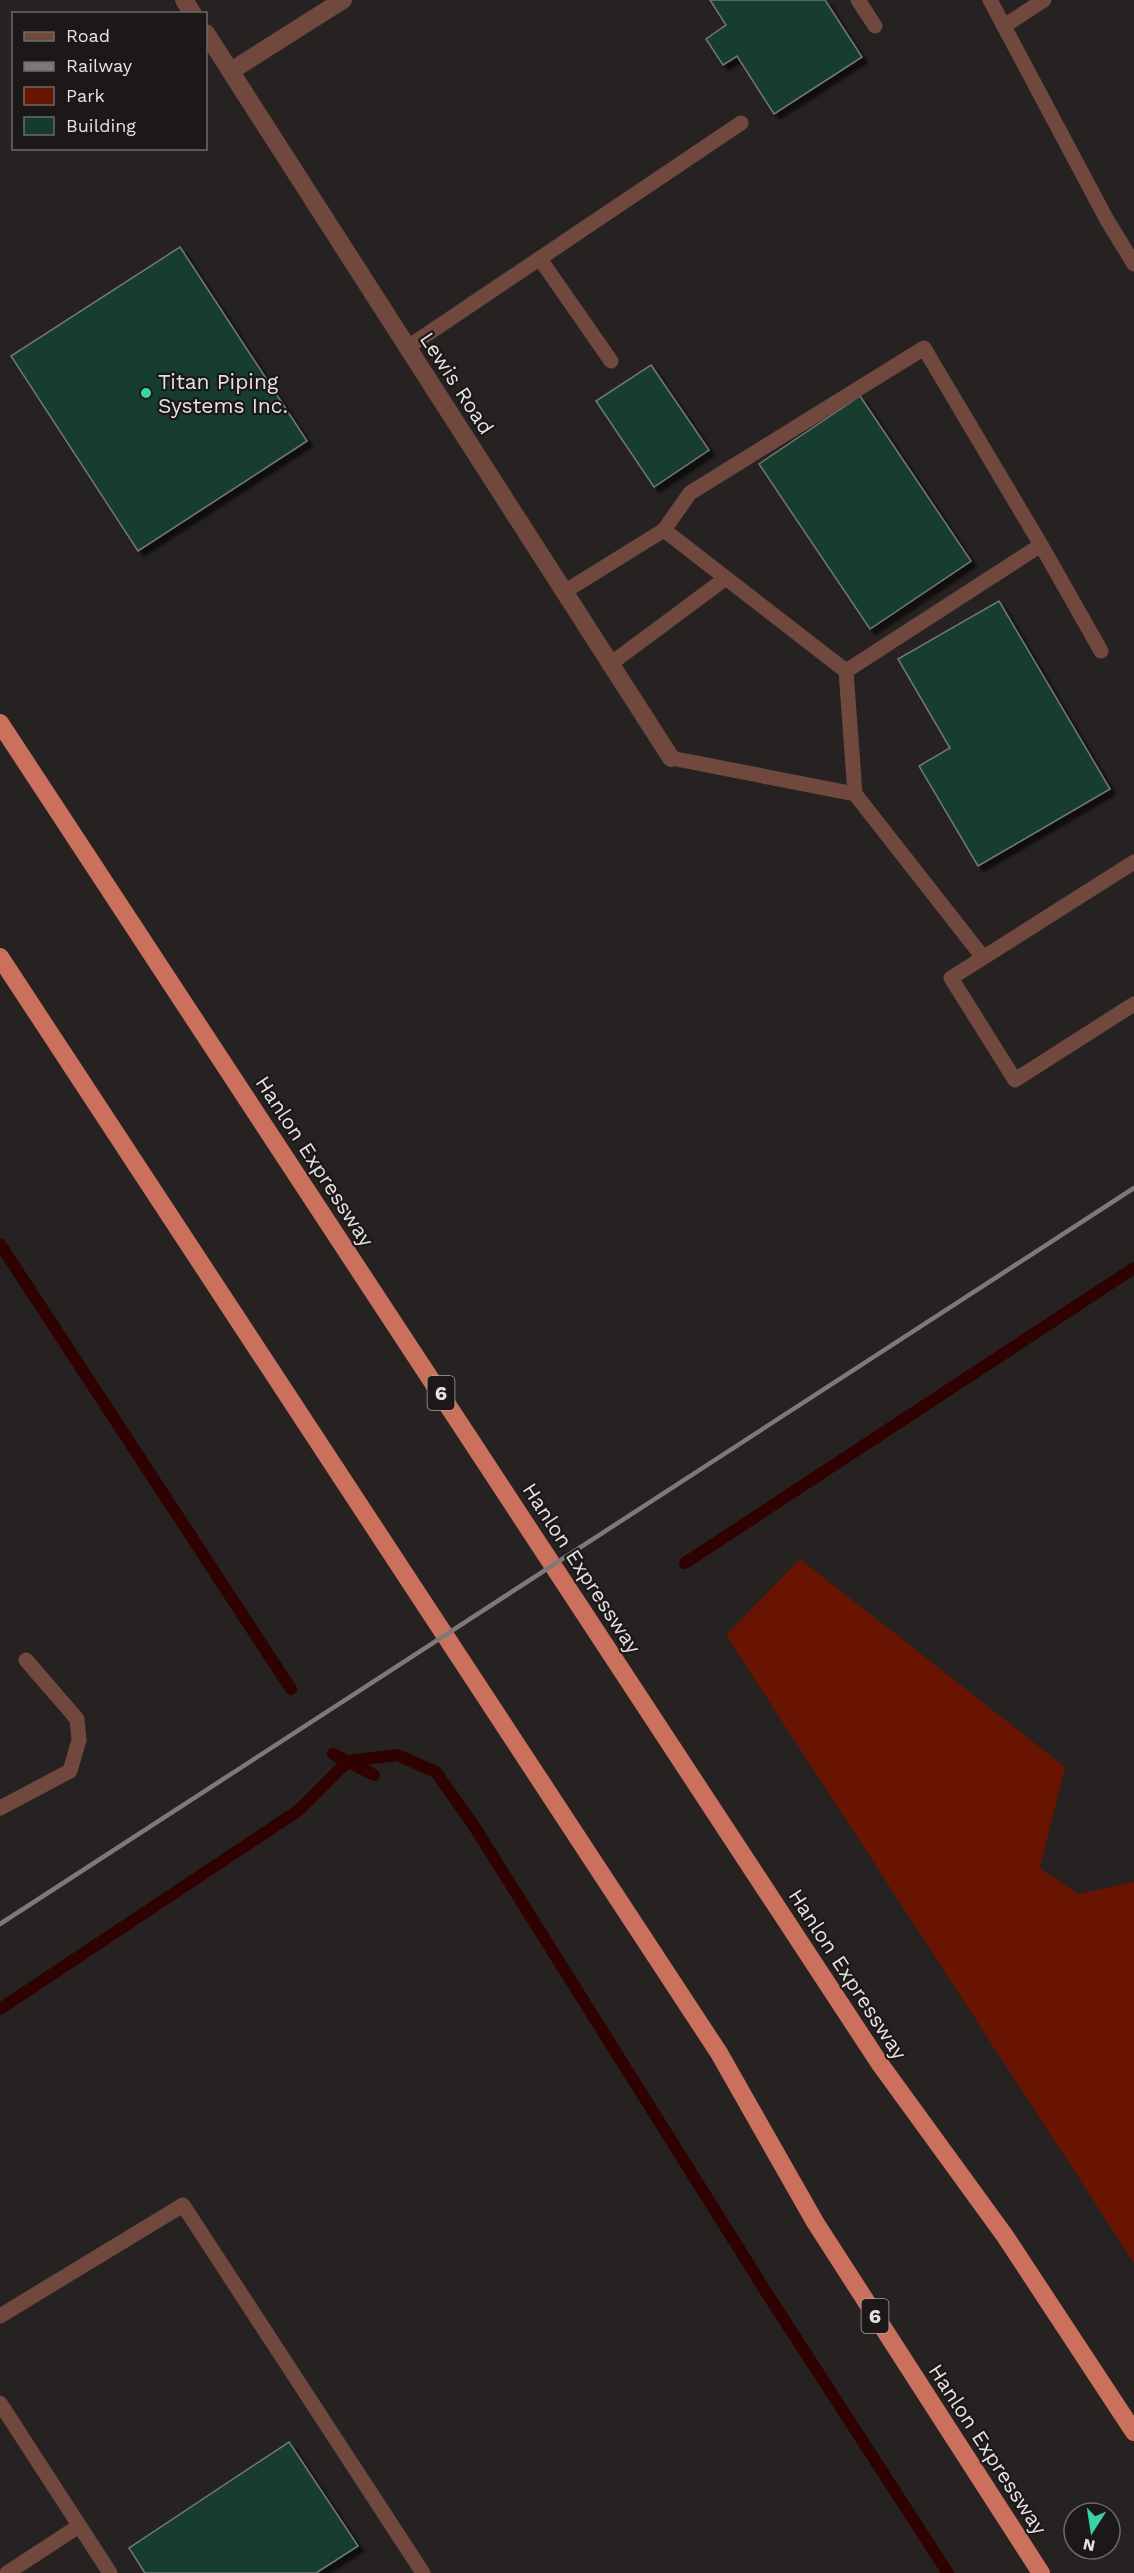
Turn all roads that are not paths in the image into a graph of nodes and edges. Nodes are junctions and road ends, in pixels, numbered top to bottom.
1 (342, 0) edge
2 (858, 0) edge
3 (990, 0) edge
4 (1044, 0) edge
5 (875, 26) dead end
6 (1004, 26) junction
7 (207, 35) edge
8 (231, 71) junction
9 (741, 123) dead end
10 (540, 259) junction
11 (1134, 264) edge
12 (408, 347) junction
13 (612, 361) dead end
14 (664, 530) junction
15 (1041, 545) junction
16 (726, 578) junction
17 (564, 592) junction
18 (1101, 651) dead end
19 (609, 665) junction
20 (846, 671) junction
21 (0, 723) edge
22 (671, 758) joint
23 (855, 794) junction
24 (1134, 862) edge
25 (982, 956) junction
26 (0, 957) edge
27 (1134, 1004) edge
28 (26, 1660) dead end
29 (0, 1808) edge
30 (0, 2316) edge
31 (0, 2403) edge
32 (1134, 2432) edge
33 (79, 2526) junction
34 (7, 2573) edge
35 (110, 2573) edge
36 (423, 2573) edge
37 (1041, 2573) edge

1 - 8 street
2 - 5 lane
3 - 6 lane
4 - 6 lane
6 - 11 lane
7 - 8 street, Lewis Road
8 - 12 street, Lewis Road
9 - 10 lane
10 - 12 lane
10 - 13 lane
12 - 17 street, Lewis Road
14 - 15 lane
14 - 16 lane
14 - 17 lane
15 - 18 lane
15 - 20 lane
16 - 19 lane
16 - 20 lane
17 - 19 street, Lewis Road
19 - 22 street, Lewis Road
20 - 23 lane
21 - 32 highway, Hanlon Expressway / 6
22 - 23 lane
23 - 25 lane
24 - 25 lane
25 - 27 lane
26 - 37 highway, Hanlon Expressway / 6
28 - 29 lane
30 - 36 lane
31 - 33 lane
33 - 34 lane
33 - 35 lane

